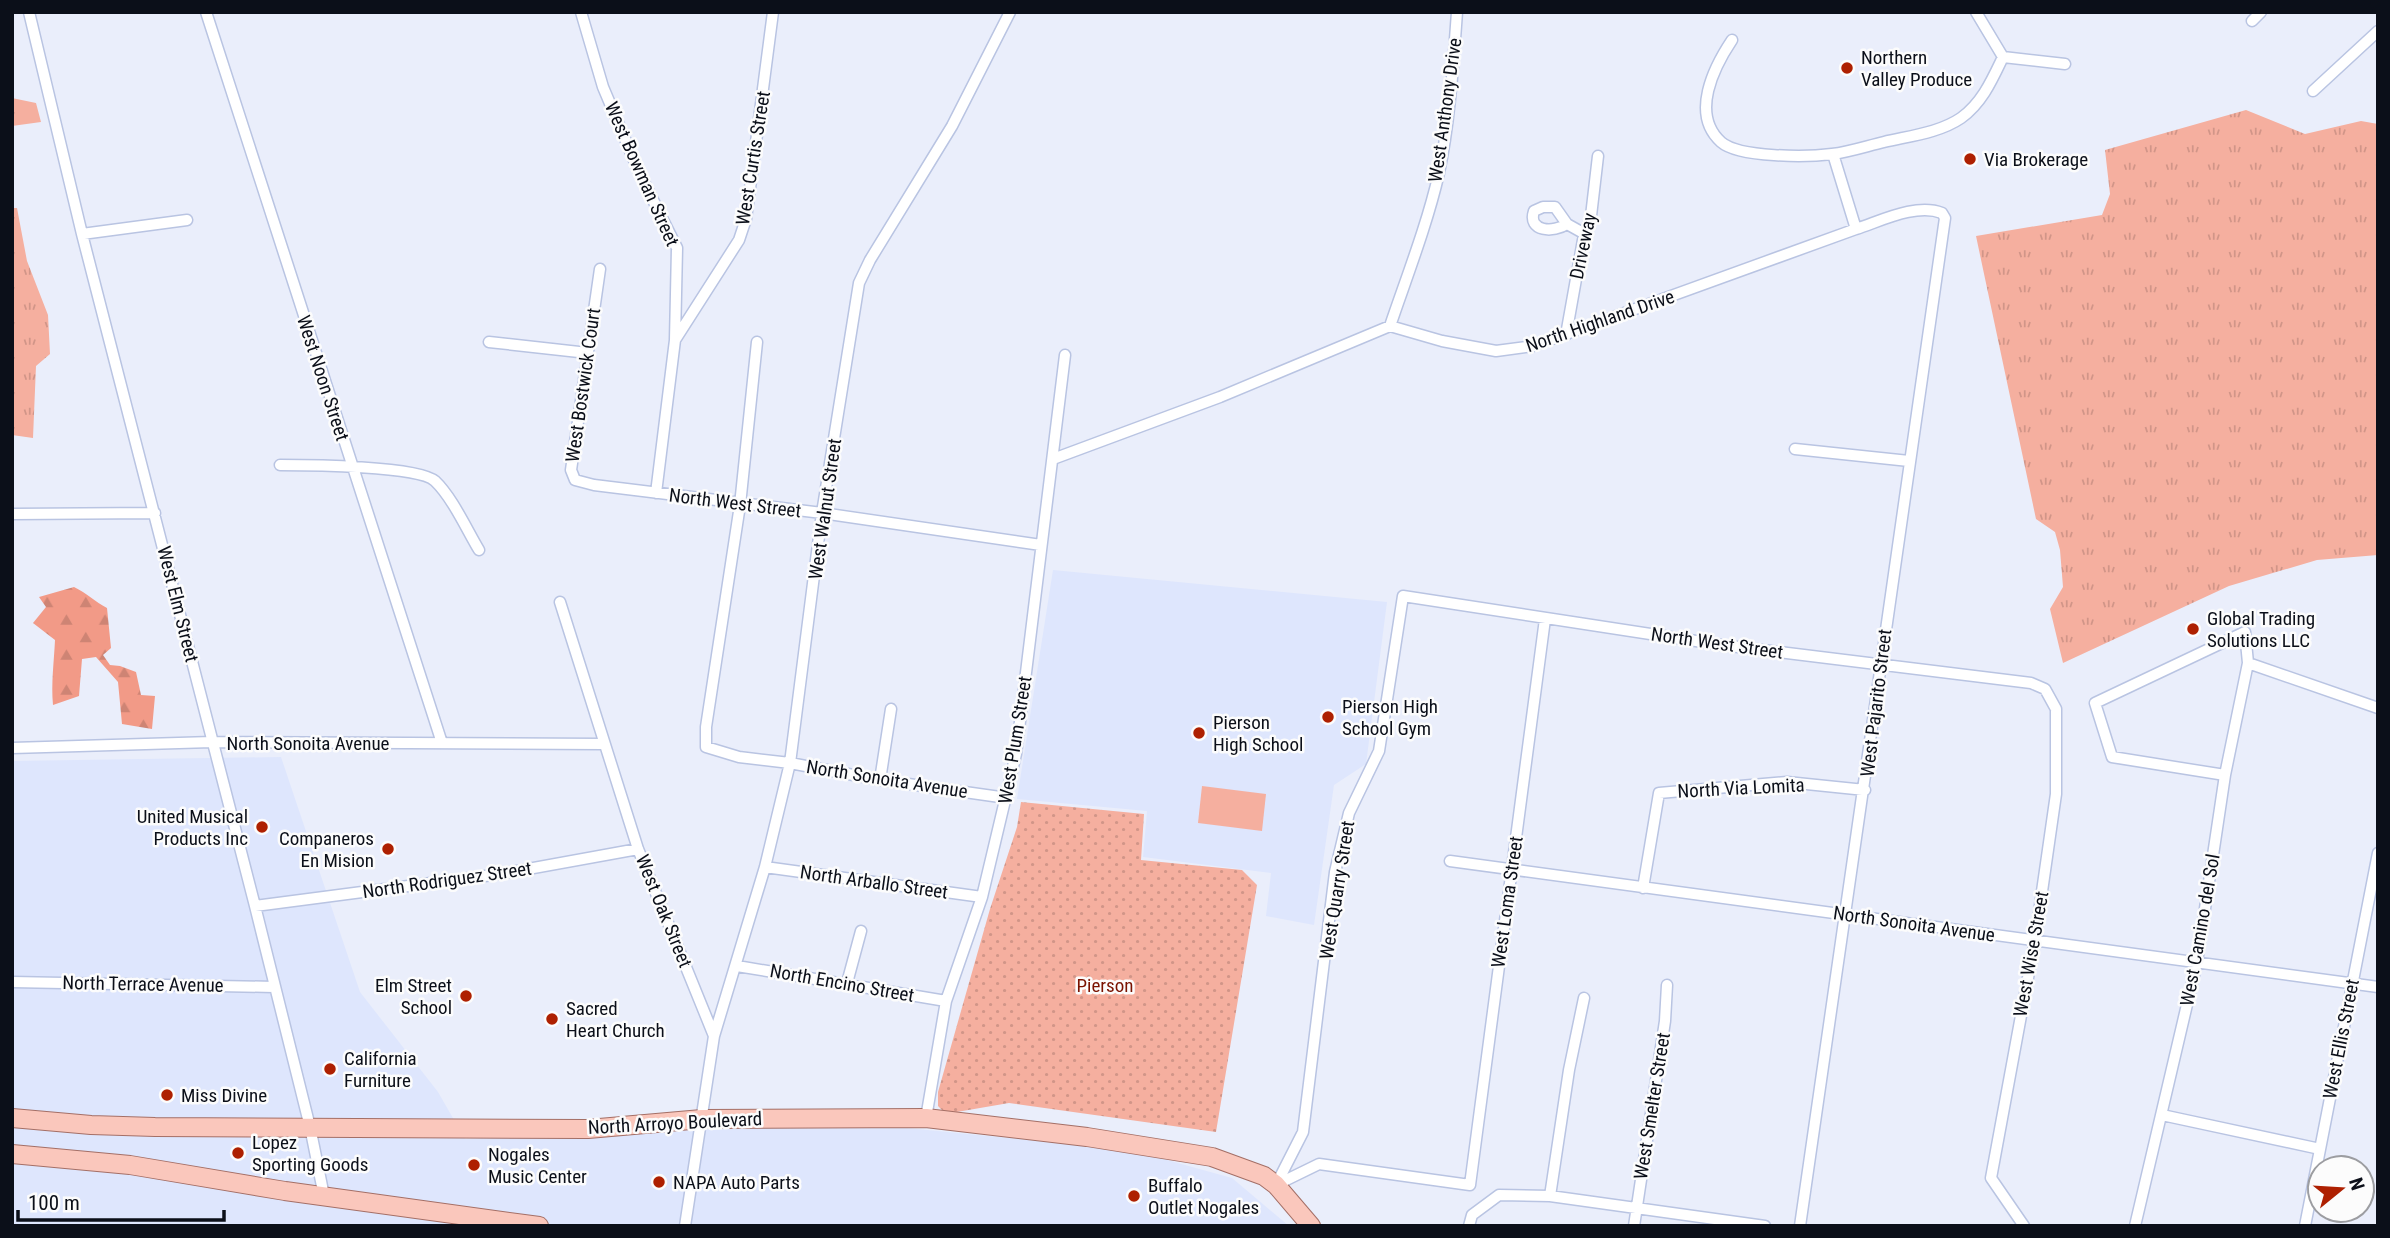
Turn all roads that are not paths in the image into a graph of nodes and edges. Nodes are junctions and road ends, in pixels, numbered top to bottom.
1 (29, 12) edge
2 (206, 12) edge
3 (582, 12) edge
4 (773, 12) edge
5 (1010, 12) edge
6 (1457, 12) edge
7 (1976, 12) edge
8 (2261, 12) edge
9 (2252, 21) dead end
10 (2378, 30) edge
11 (1732, 40) dead end
12 (2003, 57) junction
13 (2065, 64) dead end
14 (2313, 91) dead end
15 (1833, 154) junction
16 (1598, 156) dead end
17 (1909, 213) joint
18 (187, 220) dead end
19 (1567, 224) dead end
20 (1856, 229) junction
21 (82, 234) junction
22 (1585, 234) junction
23 (600, 269) dead end
24 (1390, 326) junction
25 (1566, 335) junction
26 (675, 340) junction
27 (489, 342) dead end
28 (757, 342) dead end
29 (588, 353) junction
30 (1065, 355) dead end
31 (1795, 449) dead end
32 (1053, 459) junction
33 (1909, 461) junction
34 (281, 465) dead end
35 (351, 466) junction
36 (594, 485) joint
37 (656, 493) junction
38 (740, 505) junction
39 (155, 513) junction
40 (822, 513) junction
41 (12, 514) edge
42 (1041, 545) junction
43 (479, 550) dead end
44 (1403, 596) joint
45 (560, 602) dead end
46 (1545, 619) junction
47 (1880, 663) junction
48 (2248, 663) junction
49 (2031, 683) joint
50 (2378, 708) edge
51 (891, 709) dead end
52 (212, 742) junction
53 (442, 743) junction
54 (604, 744) junction
55 (12, 748) edge
56 (790, 763) junction
57 (2225, 775) junction
58 (880, 780) junction
59 (1865, 790) junction
60 (1007, 798) junction
61 (638, 849) junction
62 (2378, 853) edge
63 (1450, 861) dead end
64 (765, 867) junction
65 (1511, 869) junction
66 (1643, 888) junction
67 (982, 897) junction
68 (255, 906) junction
69 (1846, 915) junction
70 (861, 932) dead end
71 (2035, 940) junction
72 (2197, 962) junction
73 (737, 966) junction
74 (12, 982) edge
75 (847, 983) junction
76 (2352, 983) junction
77 (1667, 985) dead end
78 (274, 987) junction
79 (2378, 987) edge
80 (1584, 998) dead end
81 (946, 1001) junction
82 (714, 1035) junction
83 (2162, 1115) junction
84 (12, 1118) edge
85 (926, 1118) junction
86 (702, 1119) junction
87 (310, 1127) junction
88 (2320, 1149) junction
89 (12, 1154) edge
90 (1276, 1185) junction
91 (324, 1196) junction
92 (1550, 1196) junction
93 (1637, 1208) junction
94 (539, 1226) edge
95 (685, 1226) edge
96 (1311, 1226) edge
97 (1469, 1226) edge
98 (1634, 1226) edge
99 (1765, 1226) edge
100 (1800, 1226) edge
101 (2024, 1226) edge
102 (2135, 1226) edge
103 (2305, 1226) edge

1 - 21 street, West Elm Street
2 - 35 street, West Noon Street
3 - 26 street, West Bowman Street
4 - 26 street, West Curtis Street
5 - 40 street, West Walnut Street
6 - 24 street, West Anthony Drive
7 - 12 street
8 - 9 street
10 - 14 street
11 - 15 street
12 - 13 street
12 - 15 street
15 - 20 street
16 - 22 street, Driveway
17 - 20 street, North Highland Drive
17 - 33 street, West Pajarito Street
18 - 21 street
19 - 22 street
20 - 25 street, North Highland Drive
21 - 39 street, West Elm Street
22 - 25 street, Driveway
23 - 29 street, West Bostwick Court
24 - 25 street, North Highland Drive
24 - 32 street
26 - 37 street, West Curtis Street
27 - 29 street
28 - 38 street
29 - 36 street, West Bostwick Court
30 - 32 street, West Plum Street
31 - 33 street
32 - 42 street, West Plum Street
33 - 47 street, West Pajarito Street
34 - 35 street
35 - 43 street
35 - 53 street, West Noon Street
36 - 37 street, North West Street
37 - 38 street, North West Street
38 - 40 street, North West Street
38 - 56 street, North Sonoita Avenue
39 - 41 street
39 - 52 street, West Elm Street
40 - 42 street, North West Street
40 - 56 street, West Walnut Street
42 - 60 street, West Plum Street
44 - 46 street, North West Street
44 - 90 street, West Quarry Street
45 - 54 street, West Oak Street
46 - 47 street, North West Street
46 - 65 street, West Loma Street
47 - 49 street, North West Street
47 - 59 street, West Pajarito Street
48 - 50 street
48 - 57 street, West Camino del Sol
48 - 57 street, West Camino del Sol
49 - 71 street, West Wise Street
51 - 58 street
52 - 53 street, North Sonoita Avenue
52 - 55 street, North Sonoita Avenue
52 - 68 street, West Elm Street
53 - 54 street, North Sonoita Avenue
54 - 61 street, West Oak Street
56 - 58 street, North Sonoita Avenue
56 - 64 street, West Walnut Street
57 - 72 street, West Camino del Sol
58 - 60 street, North Sonoita Avenue
59 - 66 street, North Via Lomita
59 - 69 street, West Pajarito Street
60 - 67 street, West Plum Street
61 - 68 street, North Rodriguez Street
61 - 82 street, West Oak Street
62 - 76 street, West Ellis Street
63 - 65 street, North Sonoita Avenue
64 - 67 street, North Arballo Street
64 - 73 street, West Walnut Street
65 - 66 street, North Sonoita Avenue
65 - 90 street, West Loma Street
66 - 69 street, North Sonoita Avenue
67 - 81 street, West Plum Street
68 - 78 street, West Elm Street
69 - 71 street, North Sonoita Avenue
69 - 100 street, West Pajarito Street
70 - 75 street
71 - 72 street, North Sonoita Avenue
71 - 101 street, West Wise Street
72 - 76 street, North Sonoita Avenue
72 - 83 street, West Camino del Sol
73 - 75 street, North Encino Street
73 - 82 street, West Walnut Street
74 - 78 street, North Terrace Avenue
75 - 81 street, North Encino Street
76 - 79 street, North Sonoita Avenue
76 - 88 street, West Ellis Street
77 - 93 street, West Smelter Street
78 - 87 street, West Elm Street
80 - 92 street
81 - 85 street, West Plum Street
82 - 86 street
83 - 88 street
83 - 102 street, West Camino del Sol
84 - 87 main road, North Arroyo Boulevard
85 - 86 main road, North Arroyo Boulevard
85 - 90 main road, North Arroyo Boulevard
86 - 87 main road, North Arroyo Boulevard
86 - 95 street
87 - 91 street, West Elm Street
88 - 103 street, West Ellis Street
89 - 91 main road
90 - 96 main road, North Arroyo Boulevard
91 - 94 main road
92 - 93 street
92 - 97 street
93 - 98 street, West Smelter Street
93 - 99 street

